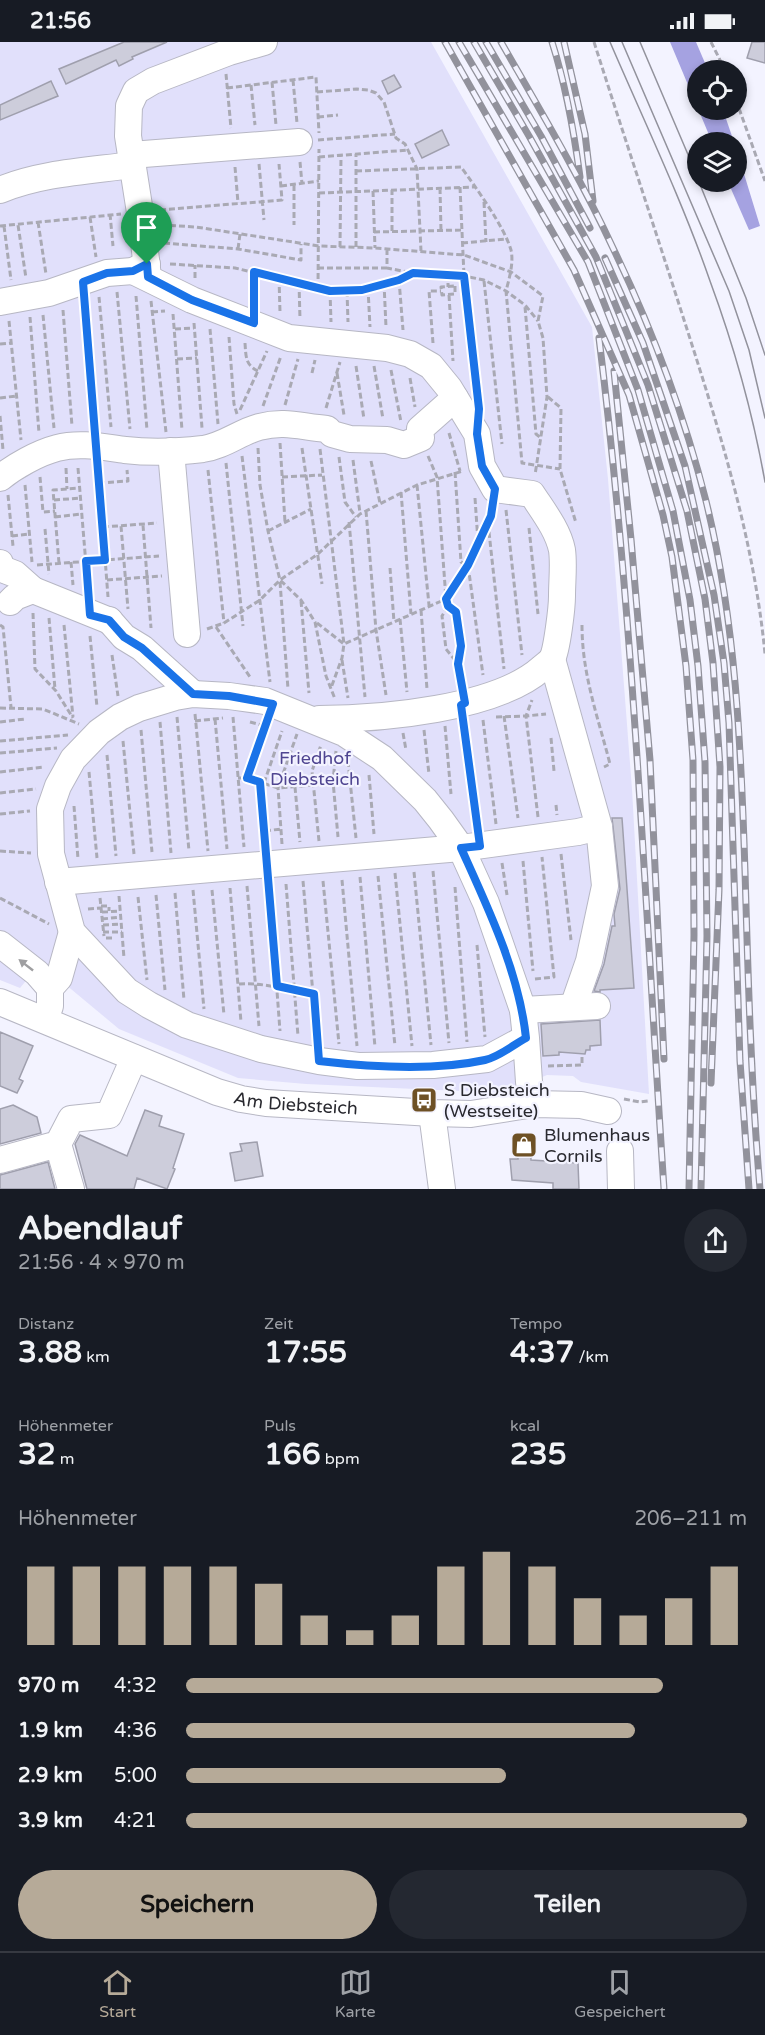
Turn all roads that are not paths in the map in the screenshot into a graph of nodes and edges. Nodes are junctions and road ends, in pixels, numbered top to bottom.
1 (264, 42) edge
2 (309, 141) road end
3 (132, 166) junction
4 (69, 188) dead end
5 (0, 190) edge
6 (90, 273) edge
7 (466, 398) junction
8 (173, 439) junction
9 (0, 478) edge
10 (1, 567) edge
11 (45, 590) junction
12 (5, 613) edge
13 (187, 634) road end
14 (552, 658) junction
15 (193, 694) junction
16 (386, 714) junction
17 (599, 827) junction
18 (490, 844) junction
19 (58, 882) junction
20 (77, 921) junction
21 (0, 944) edge
22 (50, 988) junction
23 (0, 1002) edge
24 (523, 1010) junction
25 (45, 1020) junction
26 (526, 1038) junction
27 (134, 1058) junction
28 (534, 1104) junction
29 (614, 1105) road end
30 (432, 1113) junction
31 (58, 1144) junction
32 (620, 1151) dead end
33 (0, 1160) edge
34 (71, 1189) edge
35 (442, 1189) edge
36 (621, 1189) edge

1 - 3 street
2 - 3 street
3 - 4 street
3 - 5 street
3 - 6 street
6 - 7 street
7 - 8 street
7 - 14 street
8 - 9 street
8 - 13 street
10 - 11 street
11 - 12 street
11 - 15 street
14 - 16 street
14 - 17 street
15 - 16 street
15 - 19 street
16 - 18 street
17 - 18 street
17 - 24 street
18 - 19 street
18 - 24 street
19 - 20 street
20 - 22 street
20 - 26 street
22 -> 21 street
22 - 25 street
23 - 25 street, Am Diebsteich
24 - 26 street
25 - 27 street, Am Diebsteich
26 - 28 street
27 - 30 street, Am Diebsteich
27 - 31 street
28 - 29 street, Am Diebsteich
28 - 30 street, Am Diebsteich
30 - 35 street
31 - 33 street
31 - 34 street
32 - 36 street

